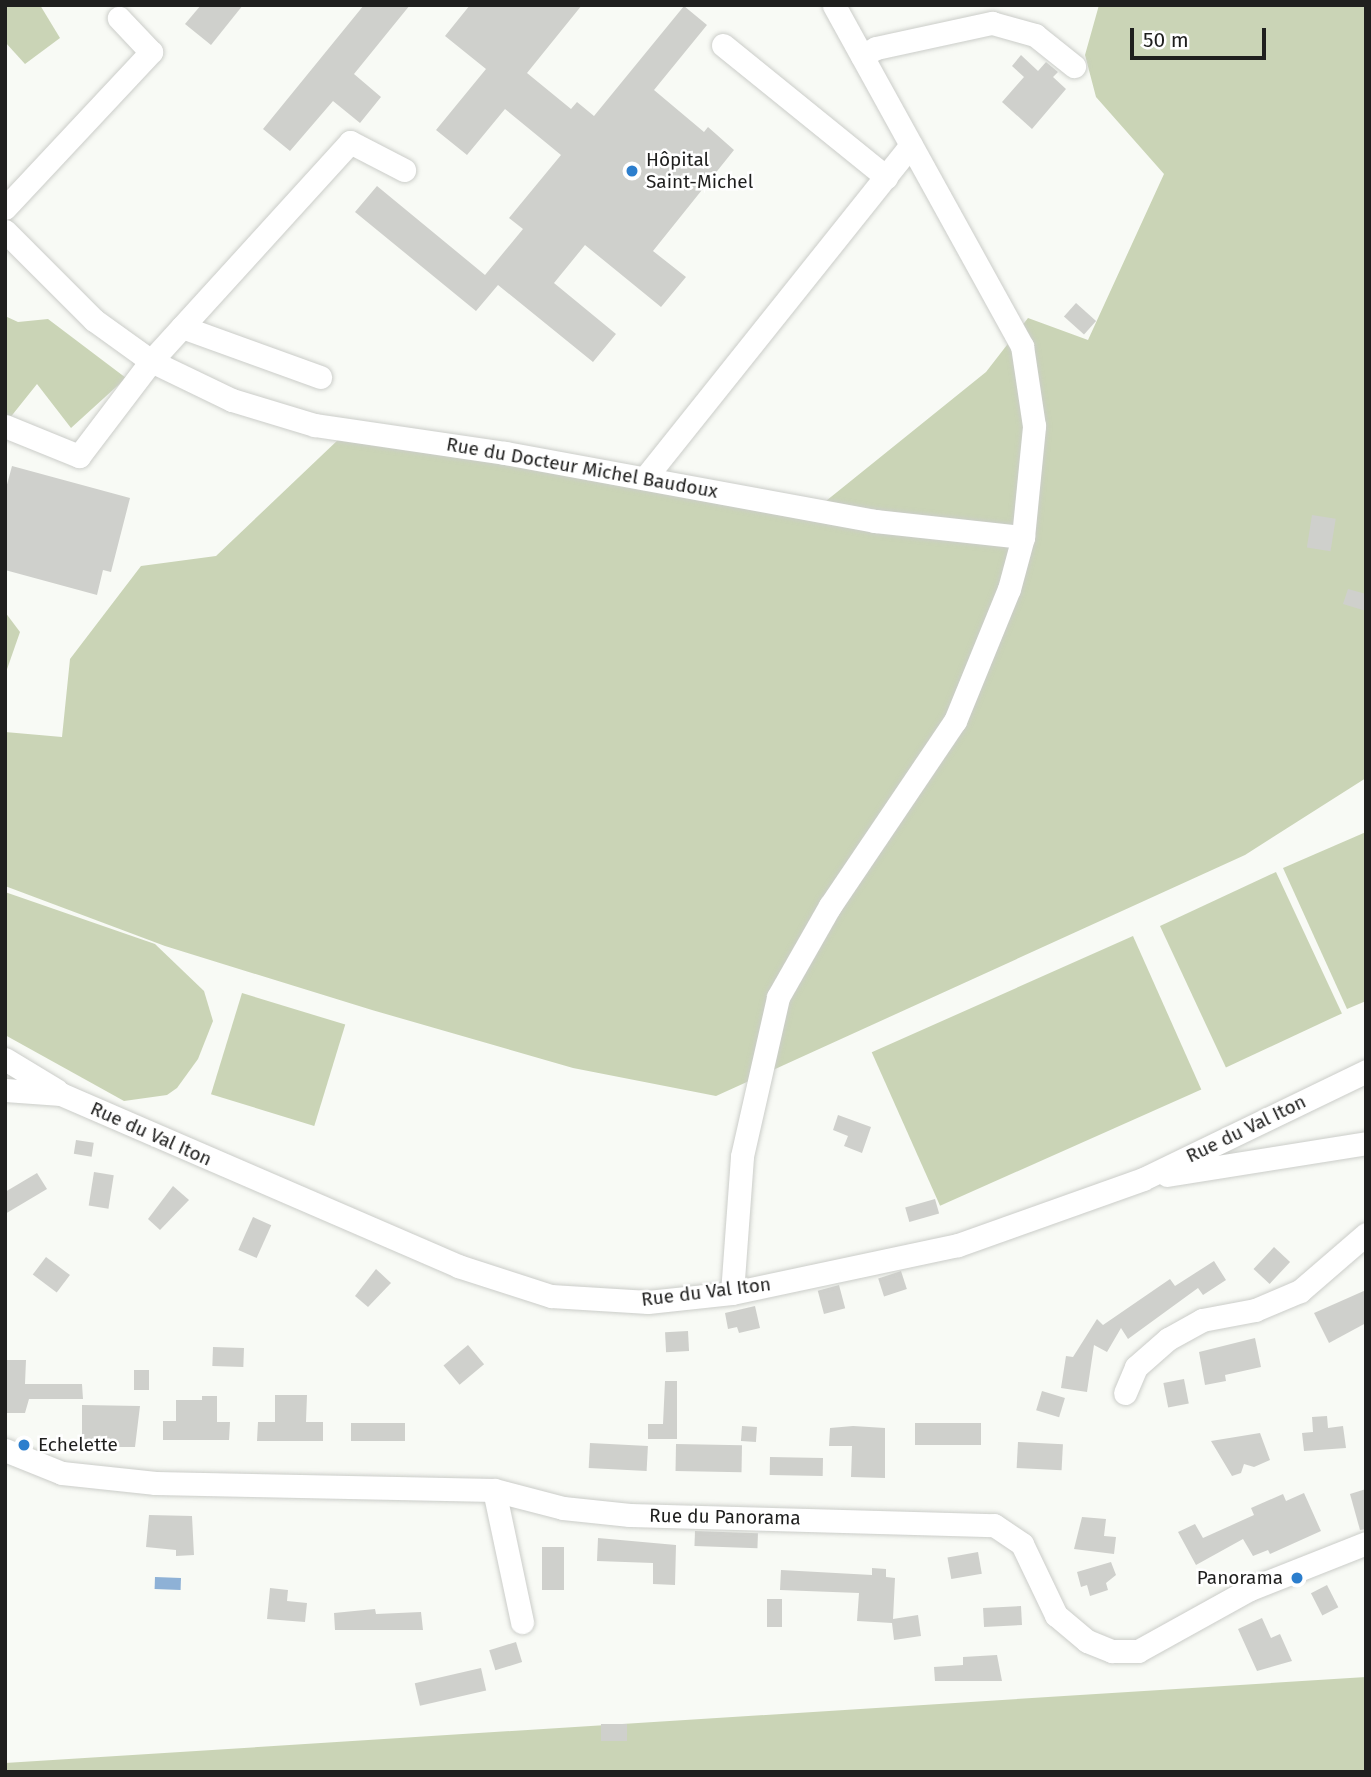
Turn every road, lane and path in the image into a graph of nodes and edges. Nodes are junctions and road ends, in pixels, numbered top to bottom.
1 (834, 5) edge
2 (119, 18) dead end
3 (723, 45) dead end
4 (862, 57) junction
5 (1074, 66) dead end
6 (911, 145) junction
7 (404, 170) dead end
8 (886, 177) junction
9 (5, 208) edge
10 (5, 231) edge
11 (182, 327) junction
12 (151, 361) junction
13 (320, 376) dead end
14 (5, 426) edge
15 (645, 478) junction
16 (1023, 537) junction
17 (5, 1059) edge
18 (1366, 1071) edge
19 (5, 1090) edge
20 (61, 1094) junction
21 (1366, 1143) edge
22 (1143, 1179) junction
23 (1366, 1234) edge
24 (732, 1293) junction
25 (1125, 1393) dead end
26 (5, 1450) edge
27 (494, 1490) junction
28 (1366, 1543) edge
29 (523, 1622) dead end

1 - 4 street
2 - 9 street
3 - 8 street
4 - 5 street
4 - 6 street
6 - 8 street
6 - 16 street
7 - 11 street
8 - 15 street
10 - 12 street, Rue du Docteur Michel Baudoux
11 - 12 street
11 - 13 street
12 - 14 street
12 - 15 street, Rue du Docteur Michel Baudoux
15 - 16 street, Rue du Docteur Michel Baudoux
16 - 24 street
17 - 20 street
18 - 22 street, Rue du Val Iton
19 - 20 street, Rue du Val Iton
20 - 24 street, Rue du Val Iton
21 - 22 street
22 - 24 street, Rue du Val Iton
23 - 25 street
26 - 27 street, Rue du Panorama
27 - 28 street, Rue du Panorama
27 - 29 street

